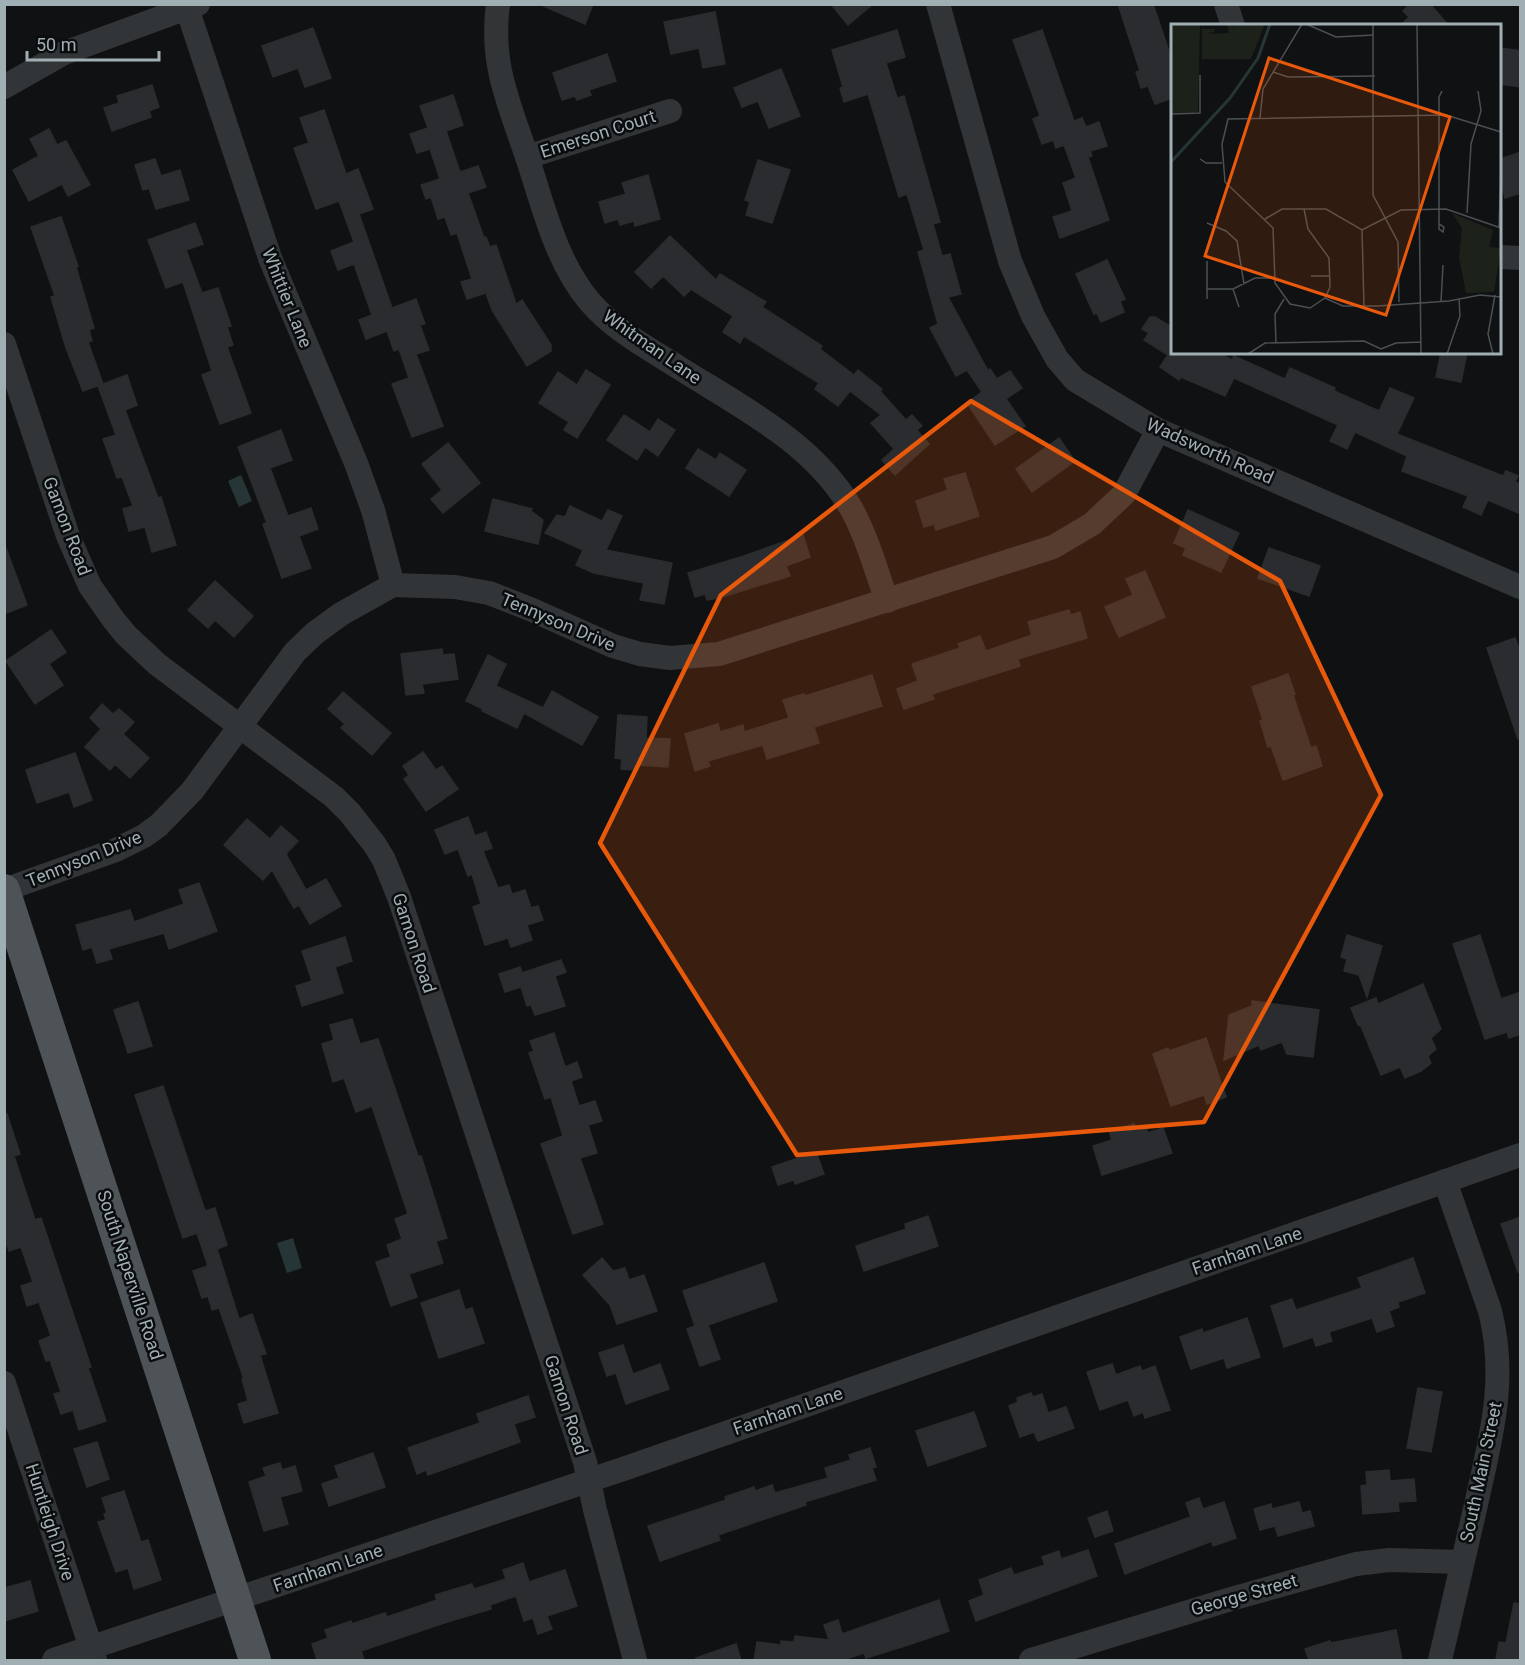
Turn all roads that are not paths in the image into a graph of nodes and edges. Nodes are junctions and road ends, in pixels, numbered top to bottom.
1 (498, 4) edge
2 (1226, 4) edge
3 (939, 5) edge
4 (192, 7) edge
5 (1232, 24) edge
6 (4, 87) edge
7 (670, 111) dead end
8 (527, 157) junction
9 (1501, 257) edge
10 (1521, 258) edge
11 (4, 344) edge
12 (1158, 430) junction
13 (393, 585) junction
14 (1521, 587) edge
15 (887, 601) junction
16 (241, 725) junction
17 (4, 890) edge
18 (1521, 1155) edge
19 (1445, 1181) junction
20 (4, 1383) edge
21 (588, 1480) junction
22 (1462, 1562) junction
23 (235, 1599) junction
24 (93, 1654) edge
25 (54, 1660) edge
26 (255, 1660) edge
27 (635, 1660) edge
28 (1031, 1660) edge
29 (1440, 1660) edge

1 - 8 street, Whitman Lane
2 - 5 street
3 - 12 street, Wadsworth Road
4 - 6 street
4 - 13 street, Whittier Lane
7 - 8 street, Emerson Court
8 - 15 street, Whitman Lane
9 - 10 street
11 - 16 street, Gamon Road
12 - 14 street, Wadsworth Road
12 - 15 street, Tennyson Drive
13 - 15 street, Tennyson Drive
13 - 16 street, Tennyson Drive
16 - 17 street, Tennyson Drive
16 - 21 street, Gamon Road
17 - 23 main road, South Naperville Road
18 - 19 street, Farnham Lane
19 - 21 street, Farnham Lane
19 - 22 street, South Main Street
20 - 24 street, Huntleigh Drive
21 - 23 street, Farnham Lane
21 - 27 street, Gamon Road
22 - 28 street, George Street
22 - 29 street, South Main Street
23 - 24 street, Farnham Lane
23 - 26 main road, South Naperville Road
24 - 25 street, Farnham Lane

